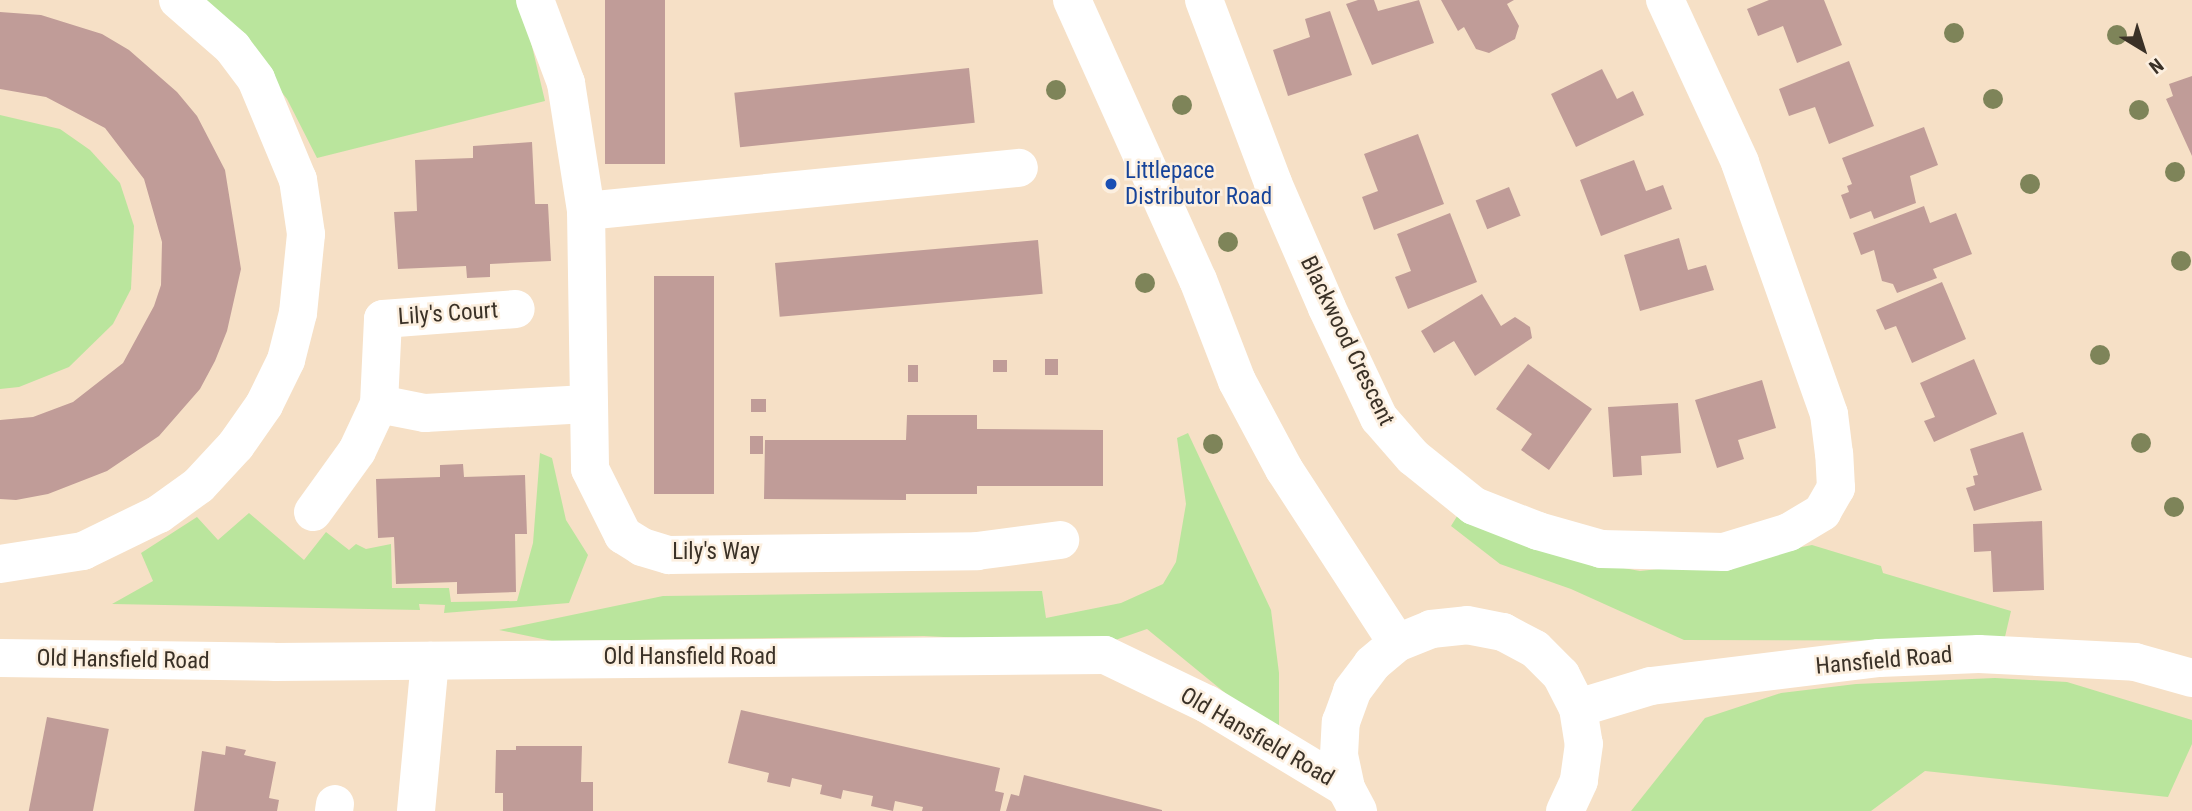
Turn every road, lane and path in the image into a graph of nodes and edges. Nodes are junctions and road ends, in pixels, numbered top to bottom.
1 (178, 0) edge
2 (535, 0) edge
3 (1072, 0) edge
4 (1204, 0) edge
5 (1665, 0) edge
6 (1019, 168) dead end
7 (586, 211) junction
8 (516, 309) dead end
9 (379, 404) junction
10 (587, 404) junction
11 (313, 512) dead end
12 (1060, 540) dead end
13 (0, 564) edge
14 (1397, 643) junction
15 (0, 658) edge
16 (430, 661) junction
17 (2192, 678) edge
18 (1578, 708) junction
19 (1352, 799) edge
20 (416, 811) edge
21 (1565, 811) edge

1 - 13 street
2 - 7 street, Lily's Way
3 - 14 street
4 - 5 street, Blackwood Crescent
6 - 7 street
7 - 10 street, Lily's Way
8 - 9 street, Lily's Court
9 - 10 street
9 - 11 street, Lily's Court
10 - 12 street, Lily's Way
14 - 18 street
14 - 19 street
15 - 16 street, Old Hansfield Road
16 - 19 street, Old Hansfield Road
16 - 20 street
17 - 18 street, Hansfield Road
18 - 21 street

